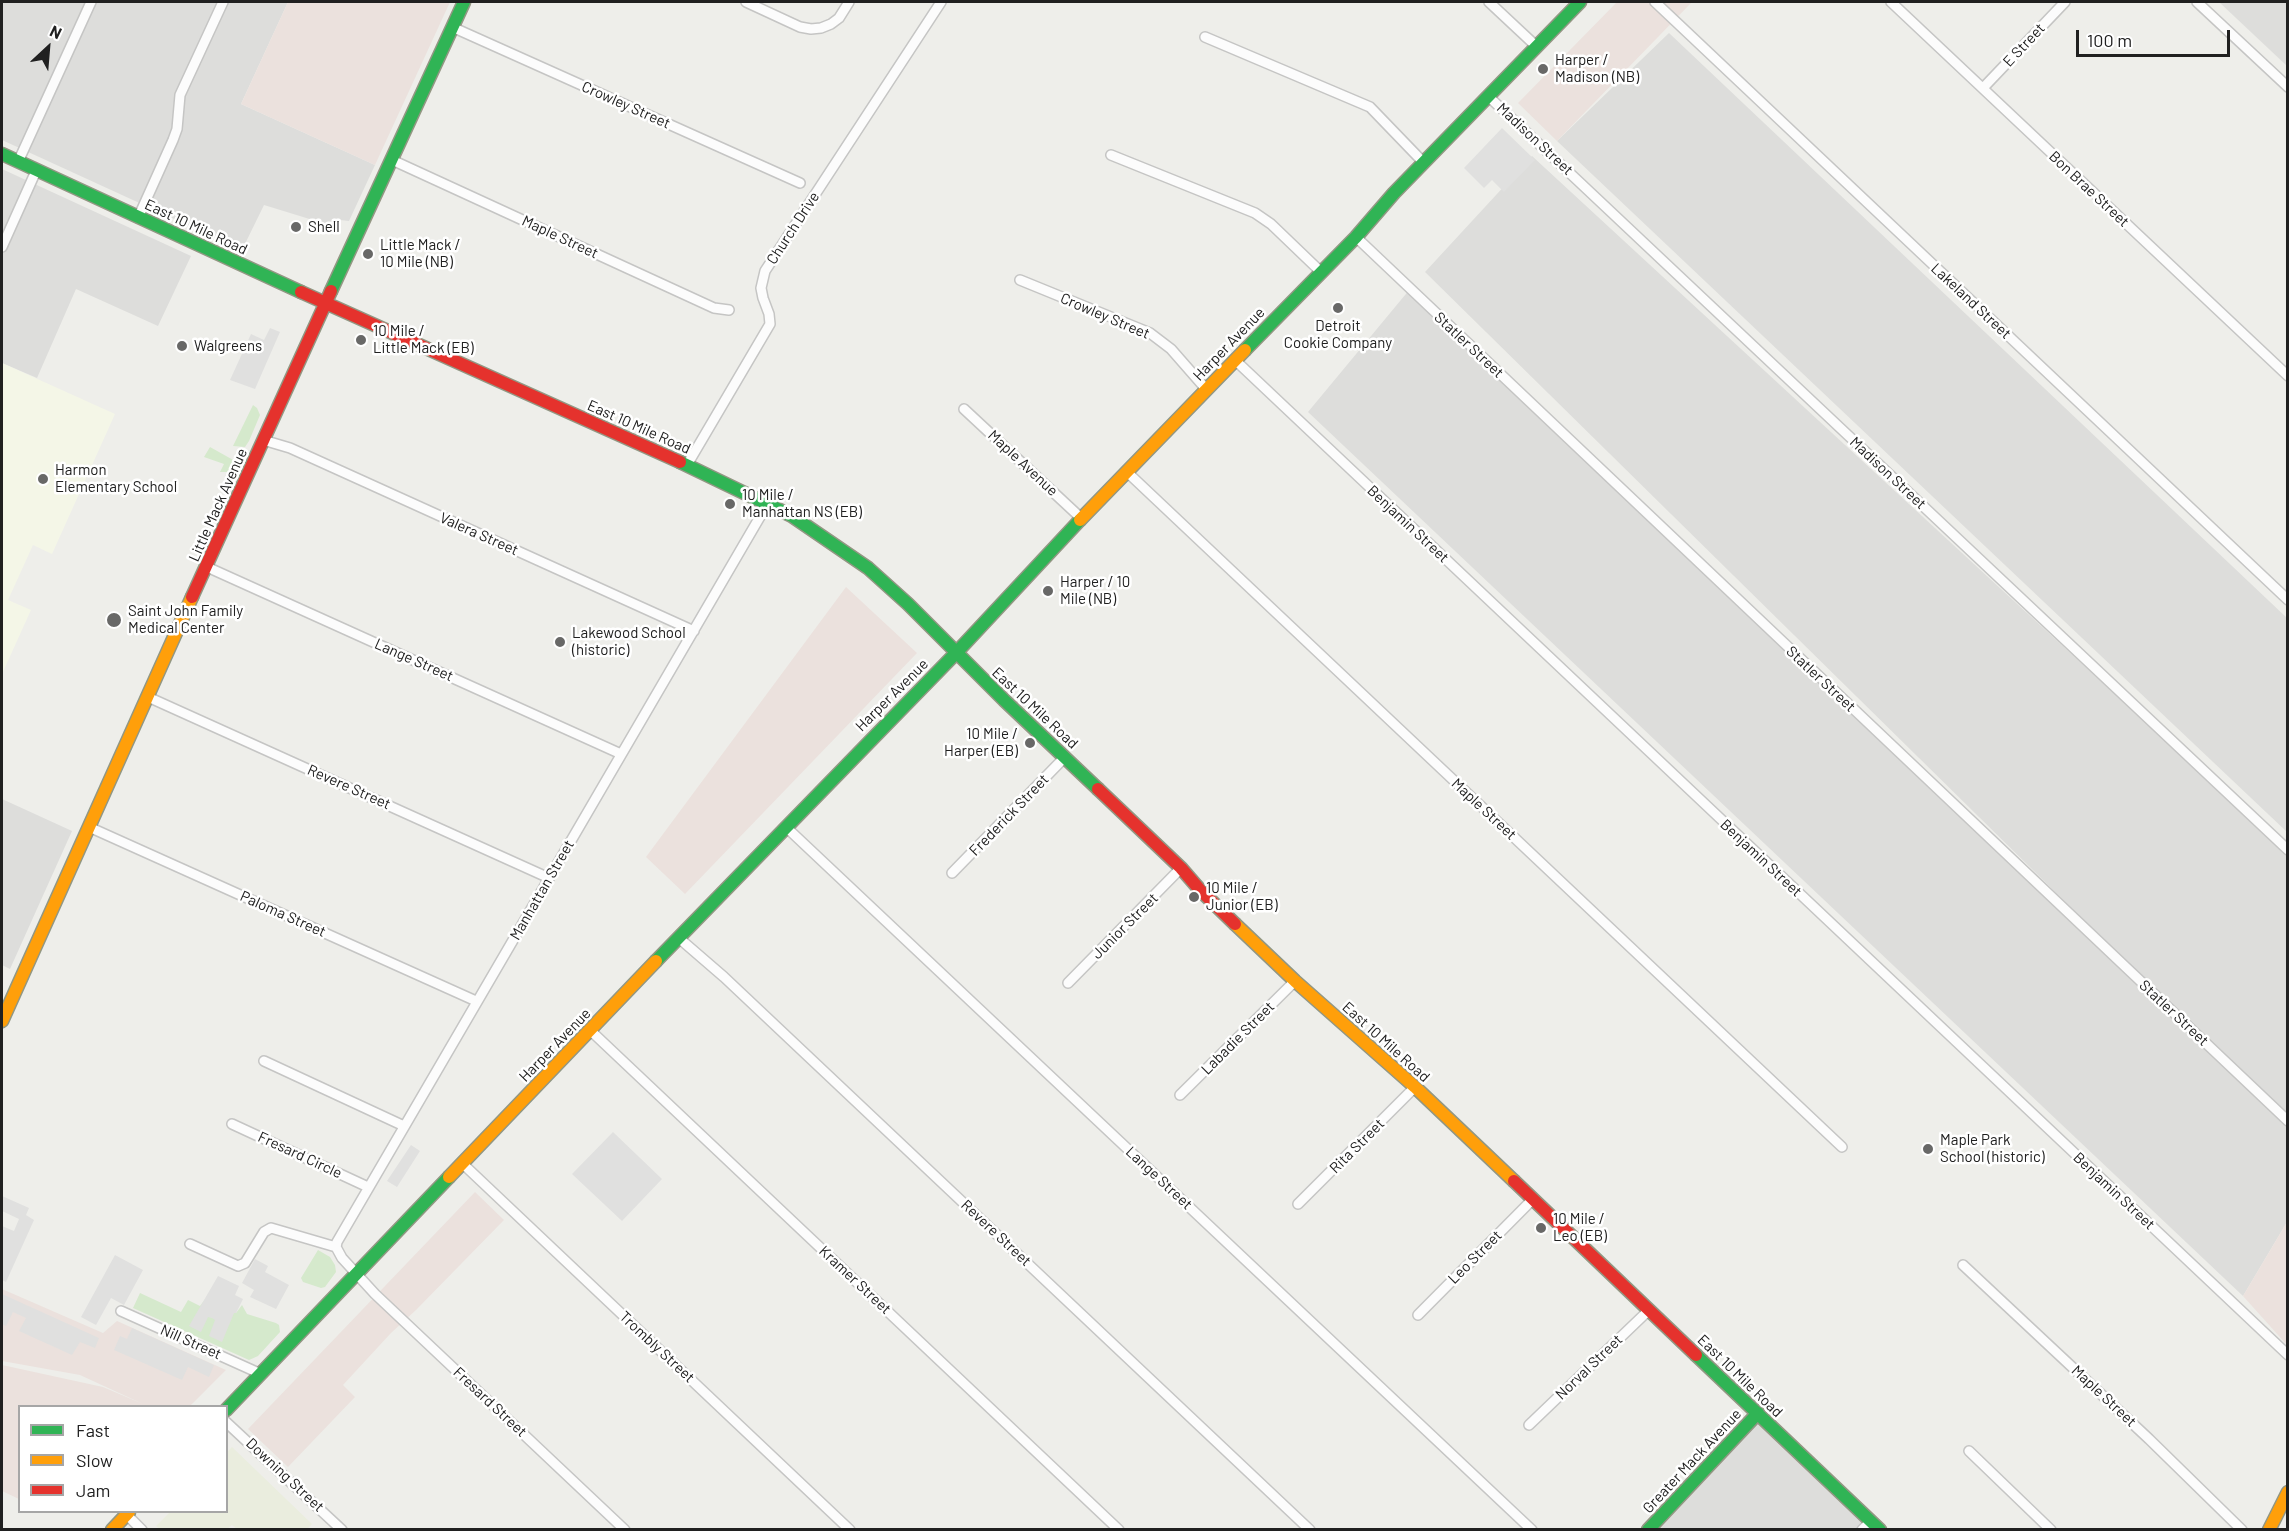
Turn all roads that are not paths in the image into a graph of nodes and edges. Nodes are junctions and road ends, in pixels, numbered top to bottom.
1 (91, 2) edge
2 (223, 2) edge
3 (464, 2) edge
4 (746, 2) edge
5 (849, 2) edge
6 (941, 2) edge
7 (1489, 2) edge
8 (1580, 2) edge
9 (1655, 2) edge
10 (1891, 2) edge
11 (2065, 2) edge
12 (2197, 2) edge
13 (452, 27) junction
14 (1205, 37) dead end
15 (1536, 46) junction
16 (2288, 87) edge
17 (1983, 88) junction
18 (1488, 96) junction
19 (2, 154) edge
20 (1111, 155) dead end
21 (392, 160) junction
22 (18, 162) junction
23 (1424, 163) junction
24 (36, 171) junction
25 (800, 183) dead end
26 (138, 218) junction
27 (1356, 237) junction
28 (2, 247) edge
29 (1321, 272) junction
30 (1020, 280) dead end
31 (326, 304) junction
32 (729, 310) dead end
33 (1235, 360) junction
34 (2288, 376) edge
35 (1206, 390) junction
36 (964, 409) dead end
37 (263, 440) junction
38 (687, 465) junction
39 (1126, 471) junction
40 (768, 503) junction
41 (1081, 518) junction
42 (207, 567) junction
43 (2288, 600) edge
44 (694, 631) junction
45 (956, 652) junction
46 (148, 697) junction
47 (621, 754) junction
48 (1065, 756) junction
49 (786, 827) junction
50 (89, 828) junction
51 (2288, 850) edge
52 (1181, 868) junction
53 (952, 873) dead end
54 (549, 878) junction
55 (680, 939) junction
56 (1295, 981) junction
57 (1068, 983) dead end
58 (476, 1001) junction
59 (2, 1022) edge
60 (591, 1031) junction
61 (264, 1061) dead end
62 (1415, 1088) junction
63 (1180, 1095) dead end
64 (2288, 1121) edge
65 (231, 1124) dead end
66 (404, 1126) junction
67 (1842, 1147) dead end
68 (463, 1164) junction
69 (368, 1187) junction
70 (1533, 1199) junction
71 (1298, 1204) dead end
72 (190, 1244) dead end
73 (336, 1247) junction
74 (1963, 1265) dead end
75 (356, 1275) junction
76 (1649, 1310) junction
77 (121, 1311) dead end
78 (1418, 1315) dead end
79 (2288, 1355) edge
80 (261, 1374) junction
81 (228, 1408) edge
82 (1758, 1413) junction
83 (228, 1424) edge
84 (1529, 1425) dead end
85 (1969, 1451) dead end
86 (2288, 1492) edge
87 (128, 1513) edge
88 (1871, 1527) edge
89 (112, 1530) edge
90 (142, 1530) edge
91 (342, 1530) edge
92 (625, 1530) edge
93 (850, 1530) edge
94 (1119, 1530) edge
95 (1310, 1530) edge
96 (1532, 1530) edge
97 (1648, 1530) edge
98 (2051, 1530) edge
99 (2242, 1530) edge
100 (2269, 1530) edge

1 - 22 street
2 - 26 street
3 - 13 main road, Little Mack Avenue
4 - 5 street
6 - 38 street, Church Drive
7 - 15 street
8 - 15 main road, Harper Avenue
9 - 43 street, Lakeland Street
10 - 17 street, Bon Brae Street
11 - 17 street, E Street
12 - 16 street
13 - 21 main road, Little Mack Avenue
13 - 25 street, Crowley Street
14 - 23 street
15 - 18 main road, Harper Avenue
17 - 34 street, Bon Brae Street
18 - 23 main road, Harper Avenue
18 - 51 street, Madison Street
19 - 22 main road, East 10 Mile Road
20 - 29 street
21 - 31 main road, Little Mack Avenue
21 - 32 street, Maple Street
22 - 24 main road, East 10 Mile Road
23 - 27 main road, Harper Avenue
24 - 26 main road, East 10 Mile Road
24 - 28 street
26 - 31 main road, East 10 Mile Road
27 - 29 main road, Harper Avenue
27 - 64 street, Statler Street
29 - 33 main road, Harper Avenue
30 - 35 street, Crowley Street
31 - 37 main road, Little Mack Avenue
31 - 38 main road, East 10 Mile Road
33 - 35 main road, Harper Avenue
33 - 79 street, Benjamin Street
35 - 39 main road, Harper Avenue
36 - 41 street, Maple Avenue
37 - 42 main road, Little Mack Avenue
37 - 44 street, Valera Street
38 - 40 main road, East 10 Mile Road
39 - 41 main road, Harper Avenue
39 - 67 street, Maple Street
40 - 44 street, Manhattan Street
40 - 45 main road, East 10 Mile Road
41 - 45 main road, Harper Avenue
42 - 46 main road, Little Mack Avenue
42 - 47 street, Lange Street
44 - 47 street, Manhattan Street
45 - 48 main road, East 10 Mile Road
45 - 49 main road, Harper Avenue
46 - 50 main road, Little Mack Avenue
46 - 54 street, Revere Street
47 - 54 street, Manhattan Street
48 - 52 main road, East 10 Mile Road
48 - 53 street, Frederick Street
49 - 55 main road, Harper Avenue
49 - 96 street, Lange Street
50 - 58 street, Paloma Street
50 - 59 main road, Little Mack Avenue
52 - 56 main road, East 10 Mile Road
52 - 57 street, Junior Street
54 - 58 street, Manhattan Street
55 - 60 main road, Harper Avenue
55 - 95 street, Revere Street
56 - 62 main road, East 10 Mile Road
56 - 63 street, Labadie Street
58 - 66 street, Manhattan Street
60 - 68 main road, Harper Avenue
60 - 94 street, Kramer Street
61 - 66 street
62 - 70 main road, East 10 Mile Road
62 - 71 street, Rita Street
65 - 69 street, Fresard Circle
66 - 69 street, Manhattan Street
68 - 75 main road, Harper Avenue
68 - 93 street, Trombly Street
69 - 73 street, Manhattan Street
70 - 76 main road, East 10 Mile Road
70 - 78 street, Leo Street
72 - 73 street
73 - 75 street
74 - 99 street, Maple Street
75 - 80 main road, Harper Avenue
75 - 92 street, Fresard Street
76 - 82 main road, East 10 Mile Road
76 - 84 street, Norval Street
77 - 80 street, Nill Street
80 - 81 main road, Harper Avenue
82 - 88 main road, East 10 Mile Road
82 - 97 main road, Greater Mack Avenue
83 - 91 street, Downing Street
85 - 98 street
86 - 100 main road
87 - 89 main road
87 - 90 street

